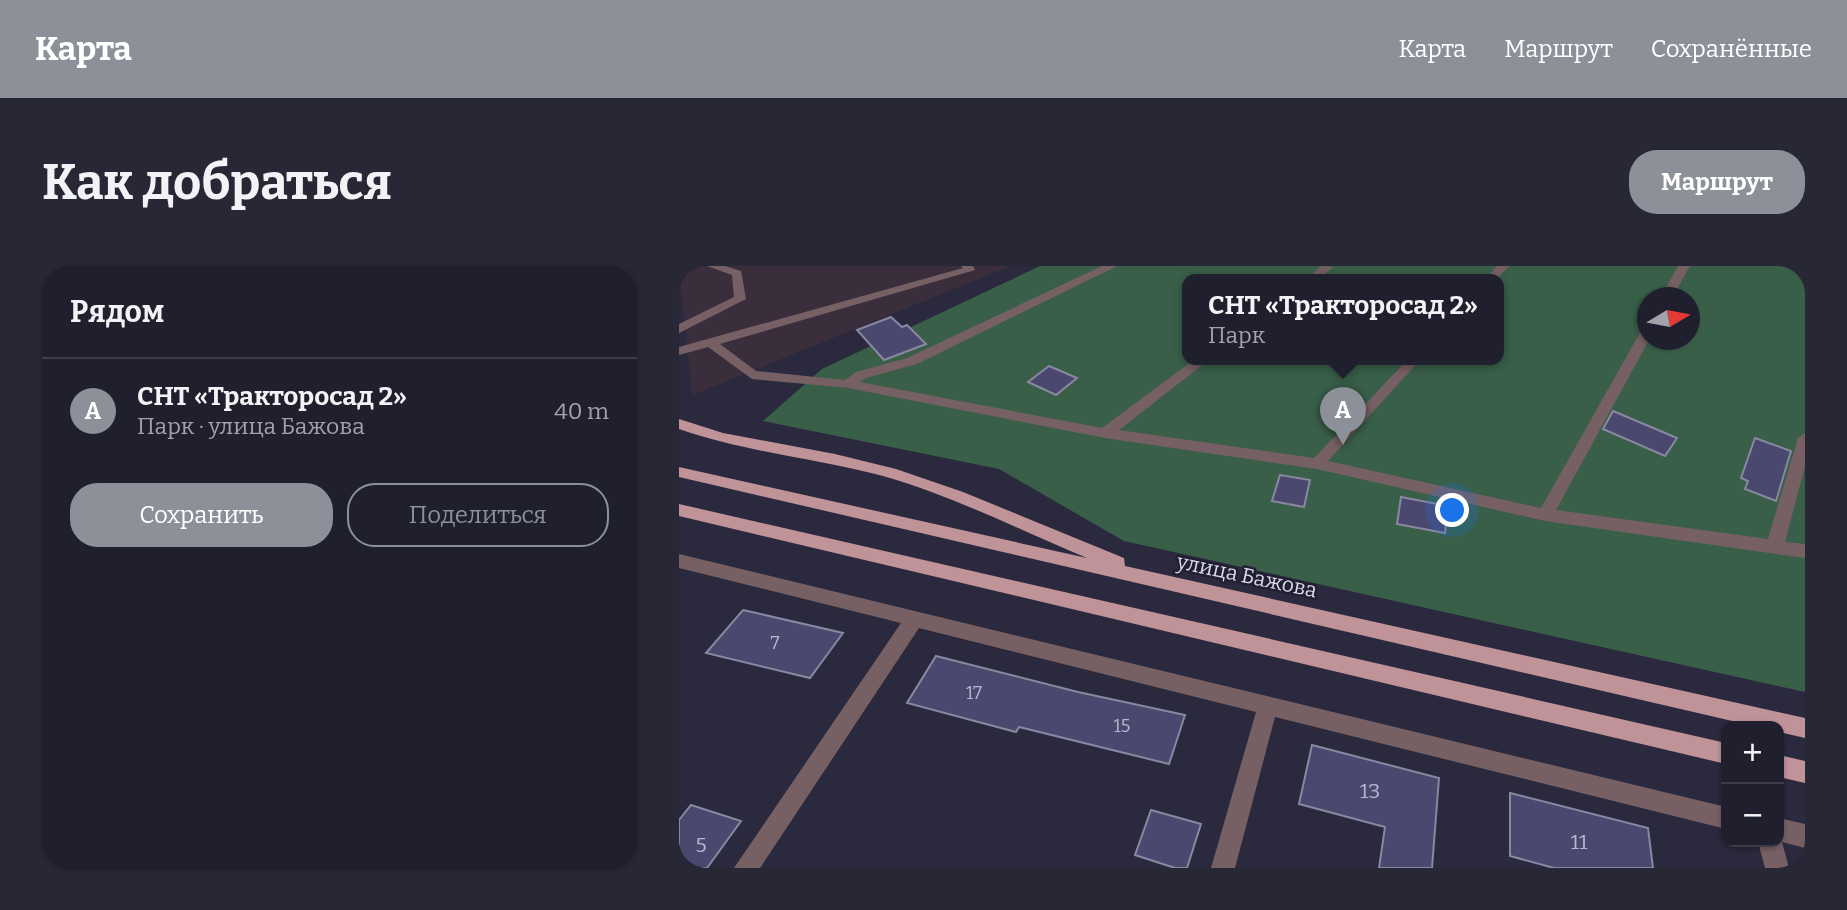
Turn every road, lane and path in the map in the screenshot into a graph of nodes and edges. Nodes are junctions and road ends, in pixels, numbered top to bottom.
1 (713, 266) edge
2 (967, 266) edge
3 (1111, 266) edge
4 (1684, 266) edge
5 (1673, 287) edge
6 (679, 329) edge
7 (710, 344) junction
8 (1637, 349) edge
9 (679, 351) edge
10 (1196, 365) edge
11 (1409, 365) edge
12 (848, 384) junction
13 (679, 424) edge
14 (1105, 433) junction
15 (1805, 438) edge
16 (1317, 464) junction
17 (679, 472) edge
18 (679, 510) edge
19 (1545, 515) junction
20 (1775, 546) junction
21 (1805, 551) edge
22 (679, 561) edge
23 (1170, 584) junction
24 (915, 619) junction
25 (1268, 706) junction
26 (1805, 727) edge
27 (1721, 753) edge
28 (1784, 767) edge
29 (1805, 772) edge
30 (1721, 817) edge
31 (1784, 831) edge
32 (1805, 836) edge
33 (1771, 847) edge
34 (746, 868) edge
35 (1223, 868) edge
36 (1776, 868) edge

1 - 6 street
2 - 7 street
3 - 12 street
4 - 5 street
7 - 9 street
7 - 12 street
8 - 19 street
10 - 14 street
11 - 16 street
12 - 14 street
13 - 23 main road
14 - 16 street
15 - 20 street
16 - 19 street
17 - 23 main road, улица Бажова
18 - 27 main road
19 - 20 street
20 - 21 street
22 - 24 street
23 - 26 main road, улица Бажова
24 - 25 street
24 - 34 street
25 - 30 street
25 - 35 street
28 - 29 main road
31 - 32 street
33 - 36 street

